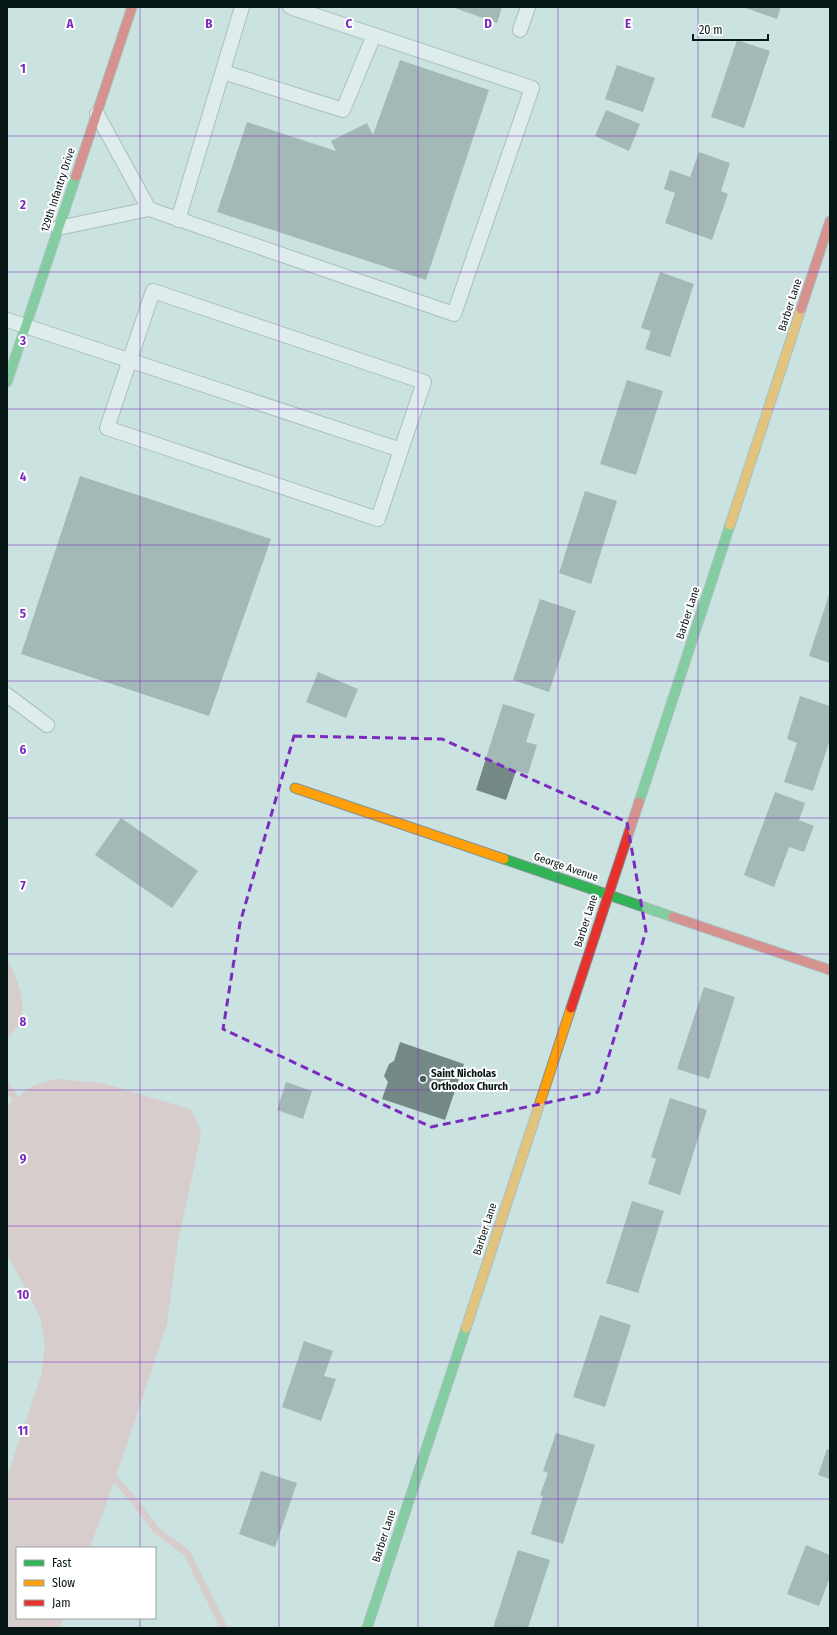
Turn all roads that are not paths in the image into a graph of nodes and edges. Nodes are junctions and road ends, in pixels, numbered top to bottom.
1 (132, 7) edge
2 (242, 7) edge
3 (290, 7) edge
4 (528, 7) edge
5 (520, 30) dead end
6 (374, 35) junction
7 (223, 72) junction
8 (97, 114) junction
9 (149, 209) junction
10 (178, 220) junction
11 (830, 221) edge
12 (58, 228) junction
13 (7, 320) edge
14 (26, 325) junction
15 (130, 360) junction
16 (7, 382) edge
17 (401, 450) junction
18 (7, 695) edge
19 (47, 725) dead end
20 (295, 788) dead end
21 (608, 894) junction
22 (830, 970) edge
23 (367, 1628) edge

1 - 8 street, 129th Infantry Drive
2 - 7 lane
3 - 6 lane
4 - 5 lane
6 - 7 lane
6 - 10 lane
7 - 10 lane
8 - 9 lane
8 - 12 street, 129th Infantry Drive
9 - 10 lane
9 - 12 lane
11 - 21 street, Barber Lane
12 - 14 street, 129th Infantry Drive
13 - 14 lane
14 - 15 lane
14 - 16 street, 129th Infantry Drive
15 - 17 lane
15 - 17 lane
15 - 17 lane
18 - 19 lane
20 - 21 street, George Avenue
21 - 22 street, George Avenue
21 - 23 street, Barber Lane

